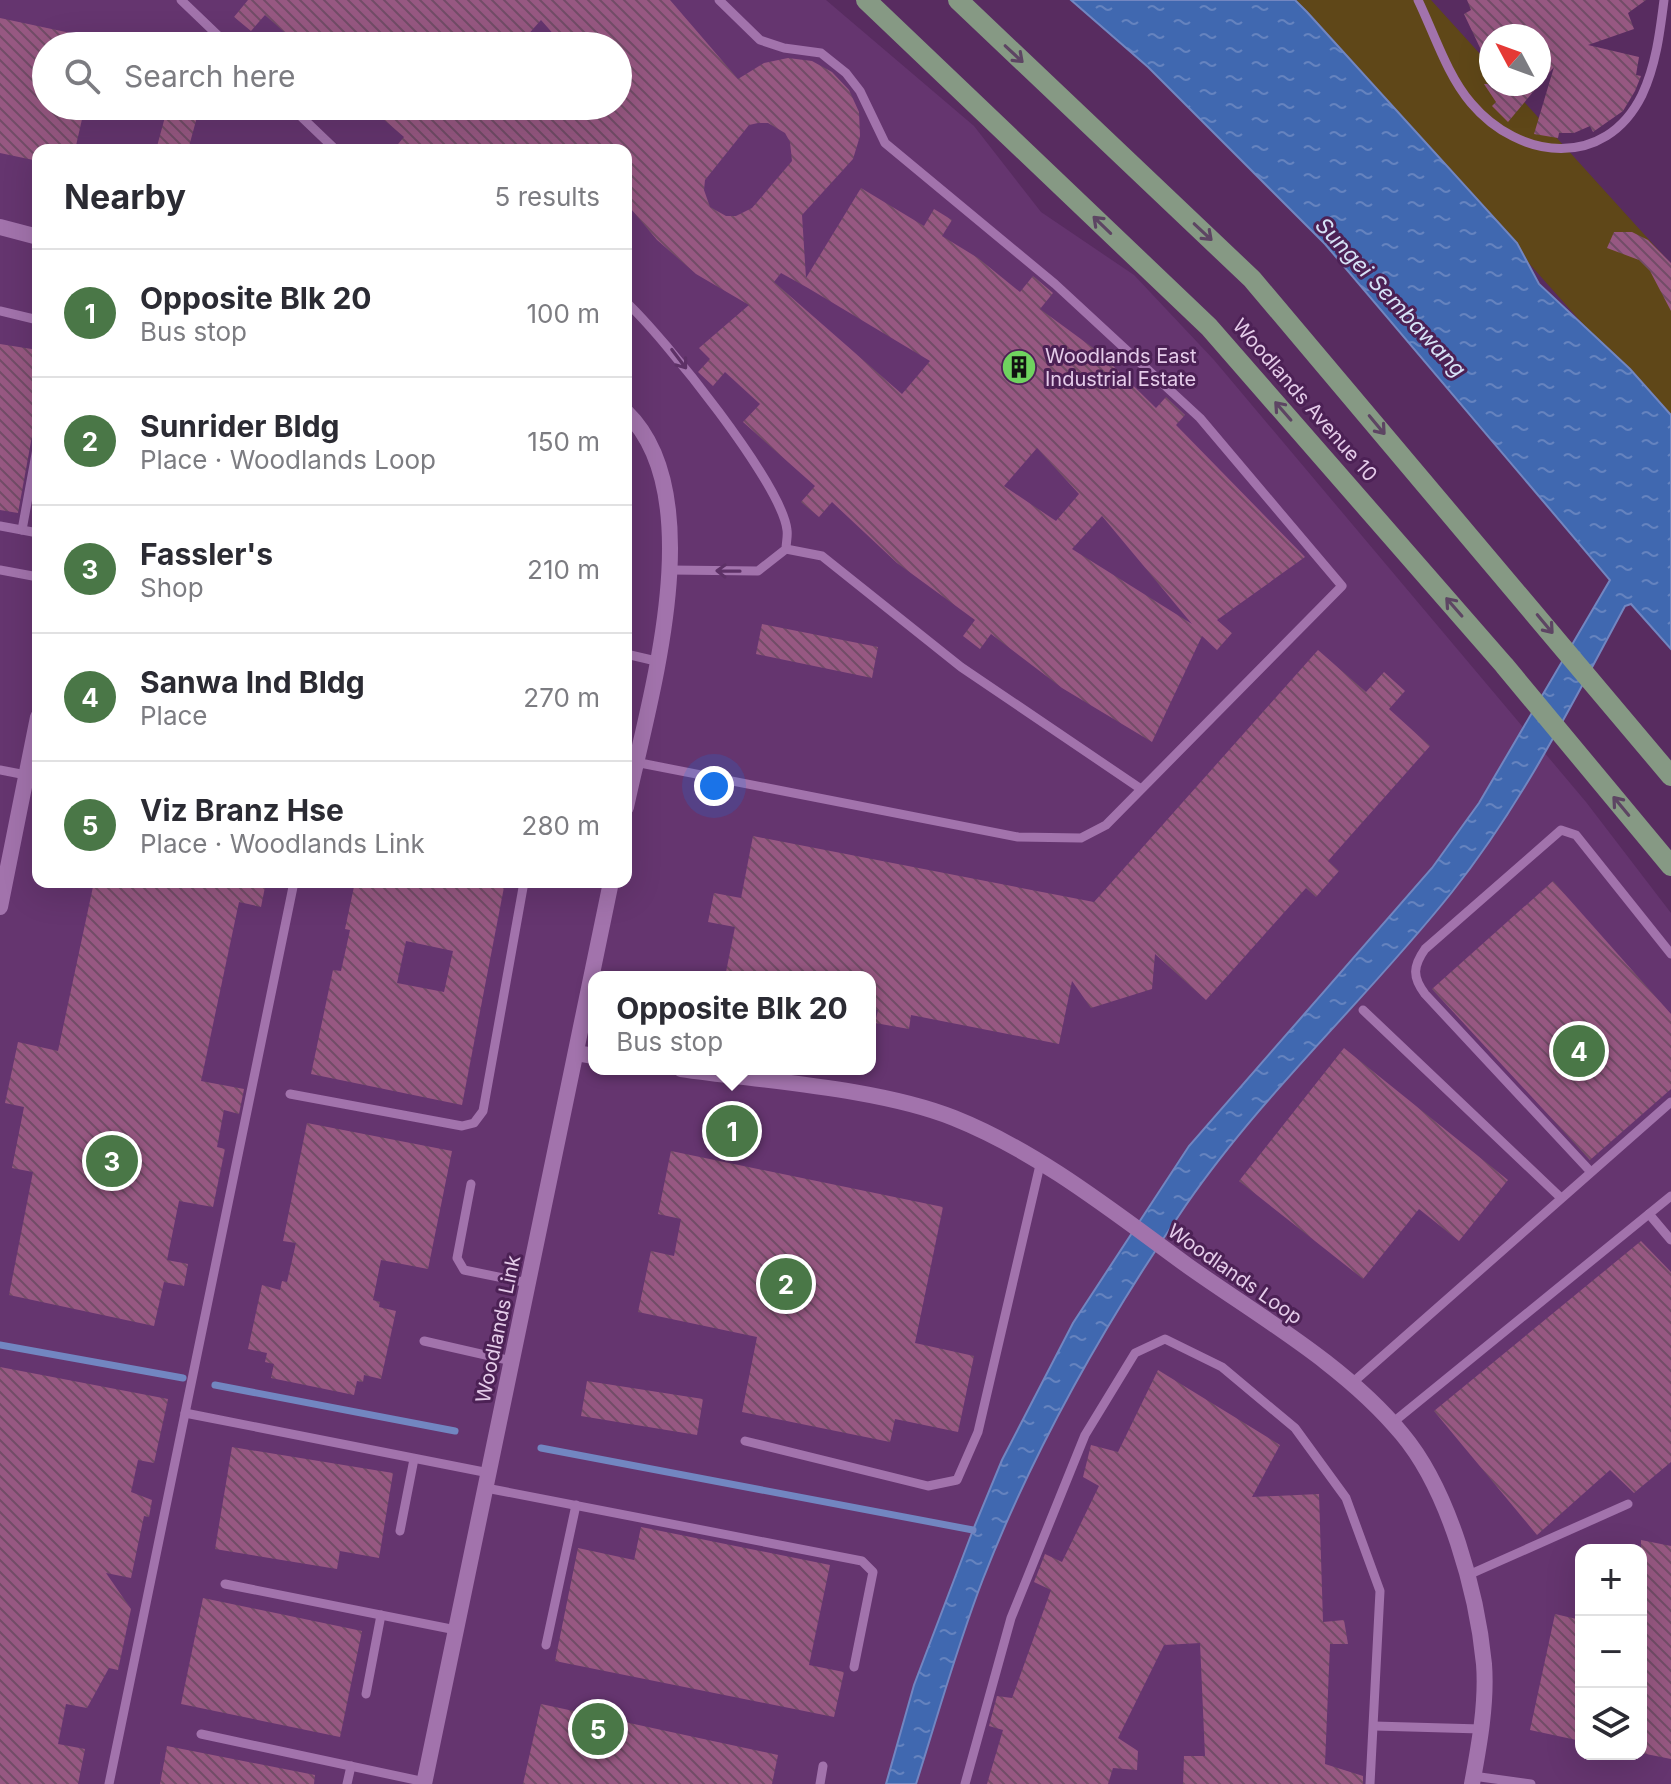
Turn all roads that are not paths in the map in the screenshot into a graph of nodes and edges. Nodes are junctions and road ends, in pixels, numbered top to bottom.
1 (181, 0) edge
2 (719, 0) edge
3 (866, 0) edge
4 (958, 0) edge
5 (1418, 0) edge
6 (1664, 0) edge
7 (214, 32) edge
8 (304, 120) edge
9 (327, 144) edge
10 (0, 227) edge
11 (32, 235) edge
12 (632, 308) edge
13 (0, 311) edge
14 (32, 319) edge
15 (632, 418) edge
16 (32, 476) edge
17 (0, 526) edge
18 (22, 530) junction
19 (32, 532) edge
20 (786, 549) junction
21 (0, 570) edge
22 (670, 570) junction
23 (32, 576) edge
24 (632, 655) edge
25 (656, 661) junction
26 (32, 746) edge
27 (635, 762) junction
28 (0, 770) edge
29 (26, 775) junction
30 (1671, 776) edge
31 (632, 777) edge
32 (1141, 789) junction
33 (1671, 866) edge
34 (293, 888) edge
35 (523, 888) edge
36 (610, 888) edge
37 (0, 907) edge
38 (1671, 954) edge
39 (593, 971) edge
40 (588, 994) edge
41 (1363, 1010) dead end
42 (576, 1053) junction
43 (588, 1055) edge
44 (722, 1075) edge
45 (290, 1094) dead end
46 (1671, 1102) edge
47 (1040, 1165) junction
48 (1590, 1171) junction
49 (471, 1184) dead end
50 (1671, 1196) edge
51 (1560, 1197) junction
52 (1649, 1214) junction
53 (1671, 1240) edge
54 (528, 1283) junction
55 (424, 1341) dead end
56 (512, 1361) junction
57 (1351, 1384) junction
58 (185, 1413) junction
59 (1391, 1424) junction
60 (745, 1441) dead end
61 (414, 1459) junction
62 (487, 1480) junction
63 (1628, 1504) dead end
64 (576, 1505) junction
65 (400, 1531) dead end
66 (1466, 1576) junction
67 (225, 1584) dead end
68 (381, 1615) junction
69 (456, 1630) junction
70 (546, 1645) dead end
71 (854, 1667) dead end
72 (366, 1694) dead end
73 (1374, 1726) junction
74 (1481, 1729) junction
75 (201, 1734) dead end
76 (351, 1766) junction
77 (823, 1766) dead end
78 (1472, 1780) edge
79 (424, 1783) edge
80 (109, 1784) edge
81 (347, 1784) edge
82 (820, 1784) edge
83 (965, 1784) edge
84 (1370, 1784) edge
85 (1531, 1784) edge

1 - 7 lane
2 - 32 lane
33 -> 3 main road, Woodlands Avenue 10
4 -> 30 main road, Woodlands Avenue 10
5 - 6 lane
8 - 9 lane
10 - 11 street
12 -> 20 lane
13 - 14 lane
15 - 22 street
16 - 18 lane
17 - 18 lane
18 - 19 lane
20 -> 22 lane
20 - 32 lane
21 - 23 lane
22 - 25 street
24 - 25 lane
25 - 27 street
26 - 29 street
27 - 31 street
27 - 32 lane
28 - 29 lane
29 - 37 street
34 - 58 lane
35 - 45 lane
36 - 39 street, Woodlands Link
38 - 48 lane
40 - 42 street, Woodlands Link
41 - 51 lane
42 - 43 street
42 - 54 street, Woodlands Link
44 - 47 street, Woodlands Loop
46 - 48 lane
47 - 57 street, Woodlands Loop
47 - 60 lane
48 - 51 lane
49 - 54 lane
50 - 52 lane
51 - 57 lane
52 - 53 lane
52 - 59 lane
54 - 56 street, Woodlands Link
55 - 56 lane
56 - 62 street, Woodlands Link
57 - 59 street, Woodlands Loop
58 - 61 lane
58 - 80 lane
59 - 66 street, Woodlands Loop
61 - 62 lane
61 - 65 lane
62 - 64 lane
62 - 69 street, Woodlands Link
63 - 66 lane
64 - 70 lane
64 - 71 lane
66 - 74 street, Woodlands Loop
67 - 68 lane
68 - 69 lane
68 - 72 lane
69 - 79 street, Woodlands Link
73 - 74 lane
73 - 83 lane
73 - 84 lane
74 - 78 street, Woodlands Loop
75 - 76 lane
76 - 79 lane
76 - 81 lane
77 - 82 lane
78 - 85 lane

